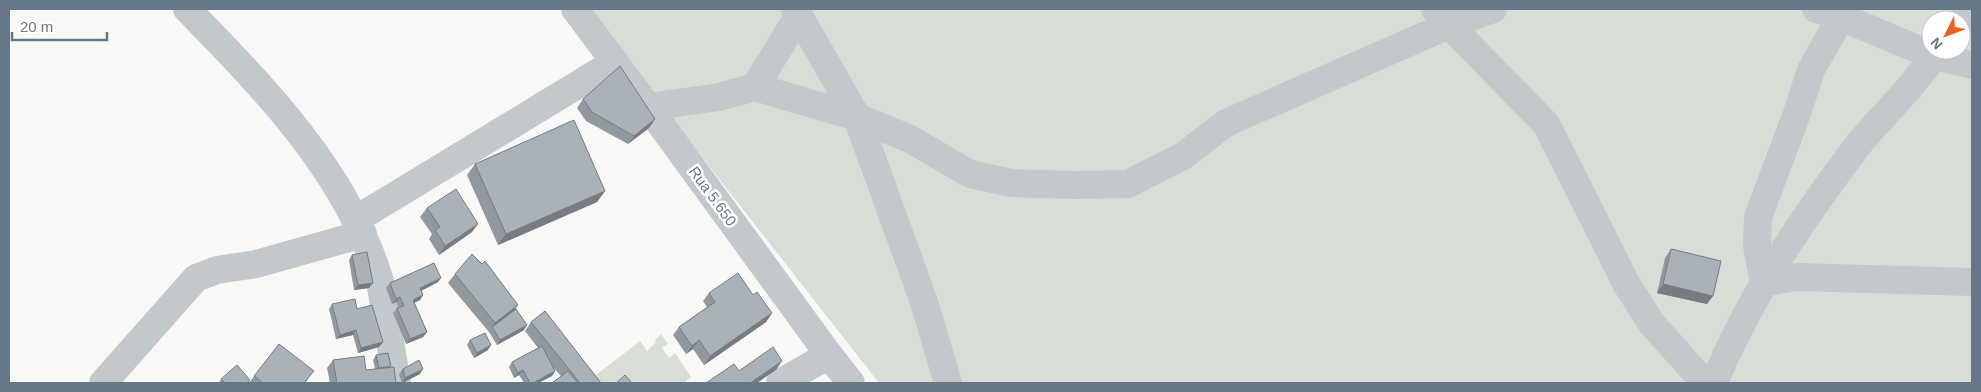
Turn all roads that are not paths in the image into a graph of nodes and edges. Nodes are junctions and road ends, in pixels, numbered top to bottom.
1 (187, 9) edge
2 (1493, 9) edge
3 (578, 10) edge
4 (797, 12) edge
5 (1829, 13) edge
6 (1442, 17) edge
7 (1921, 47) edge
8 (1931, 60) edge
9 (1957, 60) edge
10 (615, 62) junction
11 (1972, 65) edge
12 (755, 87) junction
13 (648, 107) junction
14 (857, 117) junction
15 (359, 227) junction
16 (1764, 282) junction
17 (1972, 282) edge
18 (829, 355) junction
19 (103, 383) edge
20 (397, 383) edge
21 (780, 383) edge
22 (851, 383) edge
23 (948, 383) edge
24 (1704, 383) edge
25 (1714, 383) edge

1 - 15 street
2 - 6 street
3 - 10 street, Rua 5.650
4 - 12 street
4 - 14 street
5 - 7 street
5 - 16 street
6 - 14 street
6 - 24 street
8 - 16 street
9 - 11 street
10 - 13 street, Rua 5.650
10 - 15 street
12 - 13 street
12 - 14 street
13 - 18 street, Rua 5.650
14 - 23 street
15 - 19 street
15 - 20 street
16 - 17 street
16 - 25 street
18 - 21 street
18 - 22 street, Rua 5.650

